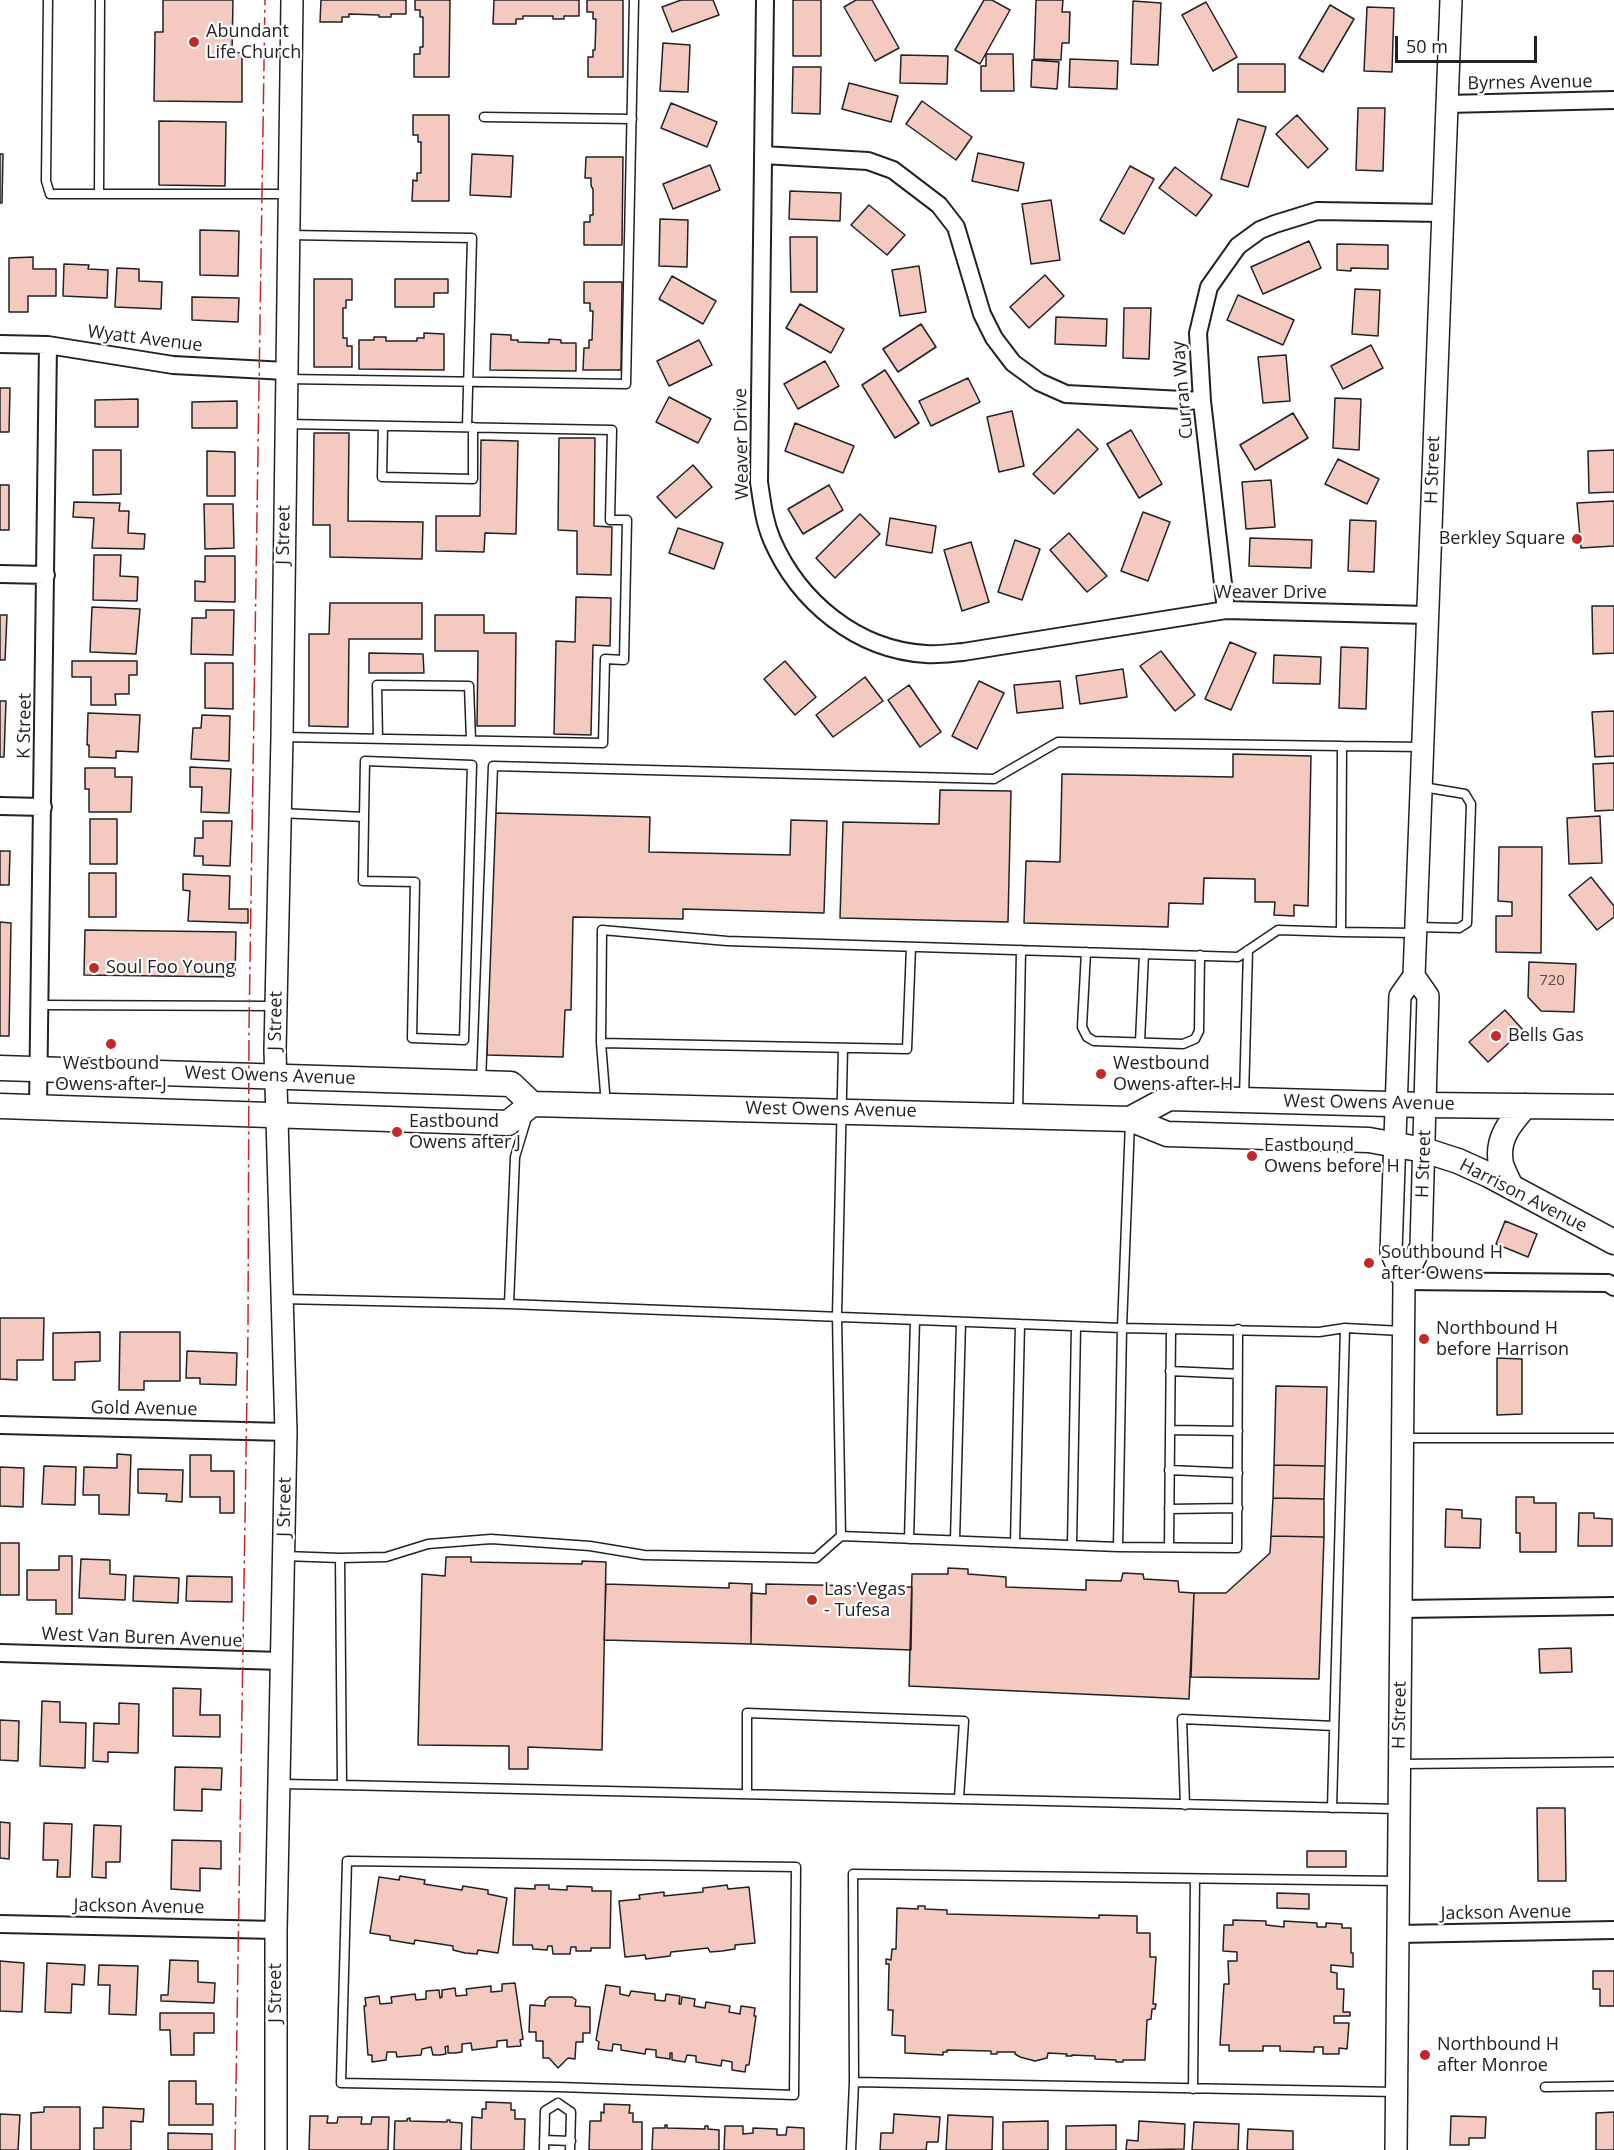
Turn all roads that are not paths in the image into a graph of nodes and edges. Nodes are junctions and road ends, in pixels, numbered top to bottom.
1 (48, 0) edge
2 (100, 0) edge
3 (292, 0) edge
4 (634, 0) edge
5 (765, 0) edge
6 (1450, 0) edge
7 (1614, 100) edge
8 (1447, 104) junction
9 (484, 117) dead end
10 (632, 119) junction
11 (763, 155) junction
12 (99, 194) junction
13 (289, 194) junction
14 (1443, 213) junction
15 (288, 235) junction
16 (0, 344) edge
17 (48, 345) junction
18 (286, 375) junction
19 (468, 382) junction
20 (1202, 401) junction
21 (285, 423) junction
22 (383, 426) junction
23 (470, 427) junction
24 (0, 574) edge
25 (46, 575) junction
26 (1227, 610) junction
27 (1426, 615) junction
28 (282, 737) junction
29 (378, 739) junction
30 (471, 740) junction
31 (1342, 746) junction
32 (1423, 747) junction
33 (1422, 787) junction
34 (0, 806) edge
35 (43, 807) junction
36 (279, 813) junction
37 (364, 817) junction
38 (1415, 930) junction
39 (1341, 932) junction
40 (910, 947) junction
41 (1021, 950) junction
42 (1248, 950) junction
43 (1086, 952) junction
44 (1144, 954) junction
45 (1200, 956) junction
46 (1414, 976) junction
47 (40, 1005) junction
48 (276, 1006) junction
49 (1140, 1042) junction
50 (600, 1043) junction
51 (843, 1048) junction
52 (0, 1068) edge
53 (39, 1069) junction
54 (275, 1077) junction
55 (481, 1082) junction
56 (1244, 1100) junction
57 (532, 1104) junction
58 (1397, 1104) junction
59 (606, 1105) junction
60 (1425, 1105) junction
61 (0, 1106) edge
62 (1525, 1106) junction
63 (38, 1107) junction
64 (1614, 1107) edge
65 (842, 1110) junction
66 (276, 1114) junction
67 (1018, 1114) junction
68 (1130, 1119) junction
69 (1395, 1144) junction
70 (1424, 1150) junction
71 (1511, 1187) junction
72 (1614, 1242) edge
73 (1404, 1281) junction
74 (1614, 1287) edge
75 (282, 1299) junction
76 (509, 1304) junction
77 (837, 1316) junction
78 (915, 1320) junction
79 (961, 1322) junction
80 (1020, 1324) junction
81 (1076, 1327) junction
82 (1122, 1328) junction
83 (1345, 1328) junction
84 (1171, 1329) junction
85 (1238, 1329) junction
86 (1403, 1331) junction
87 (1170, 1371) junction
88 (1238, 1374) junction
89 (0, 1425) edge
90 (1170, 1430) junction
91 (1238, 1431) junction
92 (286, 1432) junction
93 (1402, 1438) junction
94 (1614, 1438) edge
95 (1170, 1470) junction
96 (1238, 1473) junction
97 (1238, 1508) junction
98 (1169, 1509) junction
99 (841, 1536) junction
100 (909, 1539) junction
101 (955, 1540) junction
102 (1015, 1543) junction
103 (1072, 1545) junction
104 (1169, 1546) junction
105 (1118, 1547) junction
106 (284, 1556) junction
107 (340, 1558) junction
108 (1614, 1606) edge
109 (1401, 1609) junction
110 (0, 1653) edge
111 (282, 1661) junction
112 (1334, 1726) junction
113 (1614, 1762) edge
114 (1400, 1764) junction
115 (280, 1784) junction
116 (342, 1785) junction
117 (747, 1794) junction
118 (959, 1798) junction
119 (1185, 1804) junction
120 (1332, 1808) junction
121 (1399, 1809) junction
122 (1195, 1879) junction
123 (1398, 1881) junction
124 (0, 1924) edge
125 (276, 1930) junction
126 (1614, 1930) edge
127 (1398, 1934) junction
128 (854, 2082) junction
129 (559, 2086) junction
130 (1614, 2086) edge
131 (1545, 2087) dead end
132 (1193, 2089) junction
133 (1397, 2092) junction
134 (558, 2103) junction
135 (544, 2145) edge
136 (570, 2146) edge
137 (276, 2150) edge
138 (852, 2150) edge
139 (1396, 2150) edge

1 - 12 lane
2 - 12 lane
3 - 13 street, J Street
4 - 10 lane
5 - 11 street, Weaver Drive
6 - 8 street, H Street
7 - 8 street, Byrnes Avenue
8 - 14 street, H Street
9 - 10 lane
10 - 19 lane
11 - 20 street
11 - 26 street, Weaver Drive
12 - 13 lane
13 - 15 street, J Street
14 - 20 street, Curran Way
14 - 27 street, H Street
15 - 18 street, J Street
15 - 19 lane
16 - 17 street, Wyatt Avenue
17 - 18 street, Wyatt Avenue
17 - 25 street, K Street
18 - 19 lane
18 - 21 street, J Street
19 - 23 lane
20 - 26 street, Curran Way
21 - 22 lane
21 - 28 street, J Street
22 - 23 lane
22 - 23 lane
23 - 30 lane
24 - 25 street
25 - 35 street, K Street
26 - 27 street, Weaver Drive
27 - 32 street, H Street
28 - 29 lane
28 - 36 street, J Street
29 - 30 lane
29 - 30 lane
31 - 32 lane
31 - 39 lane
31 - 55 lane
32 - 33 street, H Street
33 - 38 street, H Street
33 - 38 lane
34 - 35 street
35 - 47 street, K Street
36 - 37 lane
36 - 48 street, J Street
37 - 37 lane
38 - 39 lane
38 - 46 street, H Street
39 - 42 lane
40 - 41 lane
40 - 50 lane
40 - 51 lane
41 - 43 lane
41 - 67 lane
42 - 45 lane
42 - 56 lane
43 - 44 lane
43 - 49 lane
44 - 45 lane
44 - 49 lane
45 - 49 lane
46 - 58 street, H Street
46 - 60 street, H Street
47 - 48 lane
47 - 53 street, K Street
48 - 54 street, J Street
50 - 51 lane
50 - 59 lane
51 - 65 lane
52 - 53 main road, West Owens Avenue
53 - 54 main road, West Owens Avenue
53 - 63 street, K Street
54 - 55 main road, West Owens Avenue
54 - 66 street, J Street
55 - 57 main road, West Owens Avenue
56 - 58 main road, West Owens Avenue
56 - 68 main road, West Owens Avenue
57 - 59 main road, West Owens Avenue
57 - 66 main road
57 - 76 lane
58 - 60 main road, West Owens Avenue
58 - 69 street, H Street
59 - 65 main road, West Owens Avenue
60 - 62 main road, West Owens Avenue
60 - 70 street, H Street
61 - 63 main road
62 - 64 main road, West Owens Avenue
62 - 71 main road
63 - 66 main road
65 - 67 main road, West Owens Avenue
65 - 77 lane
66 - 75 street, J Street
67 - 68 main road, West Owens Avenue
68 - 69 main road, West Owens Avenue
68 - 82 lane
69 - 70 main road, Harrison Avenue
69 - 73 street, H Street
70 - 71 main road, Harrison Avenue
70 - 73 street, H Street
71 - 72 main road, Harrison Avenue
73 - 74 street
73 - 86 street, H Street
75 - 76 lane
75 - 92 street, J Street
76 - 77 lane
77 - 78 lane
77 - 99 lane
78 - 79 lane
78 - 100 lane
79 - 80 lane
79 - 101 lane
80 - 81 lane
80 - 102 lane
81 - 82 lane
81 - 103 lane
82 - 84 lane
82 - 105 lane
83 - 85 lane
83 - 86 lane
83 - 112 lane
84 - 85 lane
84 - 87 lane
85 - 88 lane
86 - 93 street, H Street
87 - 88 lane
87 - 90 lane
88 - 91 lane
89 - 92 street, Gold Avenue
90 - 91 lane
90 - 95 lane
91 - 96 lane
92 - 106 street, J Street
93 - 94 lane
93 - 109 street, H Street
95 - 96 lane
95 - 98 lane
96 - 97 lane
97 - 98 lane
97 - 104 lane
98 - 104 lane
99 - 100 lane
99 - 107 lane
100 - 101 lane
101 - 102 lane
102 - 103 lane
103 - 105 lane
104 - 105 lane
106 - 107 lane
106 - 111 street, J Street
107 - 116 lane
108 - 109 street
109 - 114 street, H Street
110 - 111 street, West Van Buren Avenue
111 - 115 street, J Street
112 - 119 lane
112 - 120 lane
113 - 114 lane
114 - 121 street, H Street
115 - 116 lane
115 - 125 street, J Street
116 - 117 lane
117 - 118 lane
117 - 118 lane
118 - 119 lane
119 - 120 lane
120 - 121 lane
121 - 123 street, H Street
122 - 123 lane
122 - 128 lane
122 - 132 lane
123 - 127 street, H Street
124 - 125 street, Jackson Avenue
125 - 137 street, J Street
126 - 127 street, Jackson Avenue
127 - 133 street, H Street
128 - 132 lane
128 - 138 lane
129 - 129 lane
129 - 134 lane
130 - 131 lane
132 - 133 lane
133 - 139 street, H Street
134 - 135 lane
134 - 136 lane
135 - 136 lane

